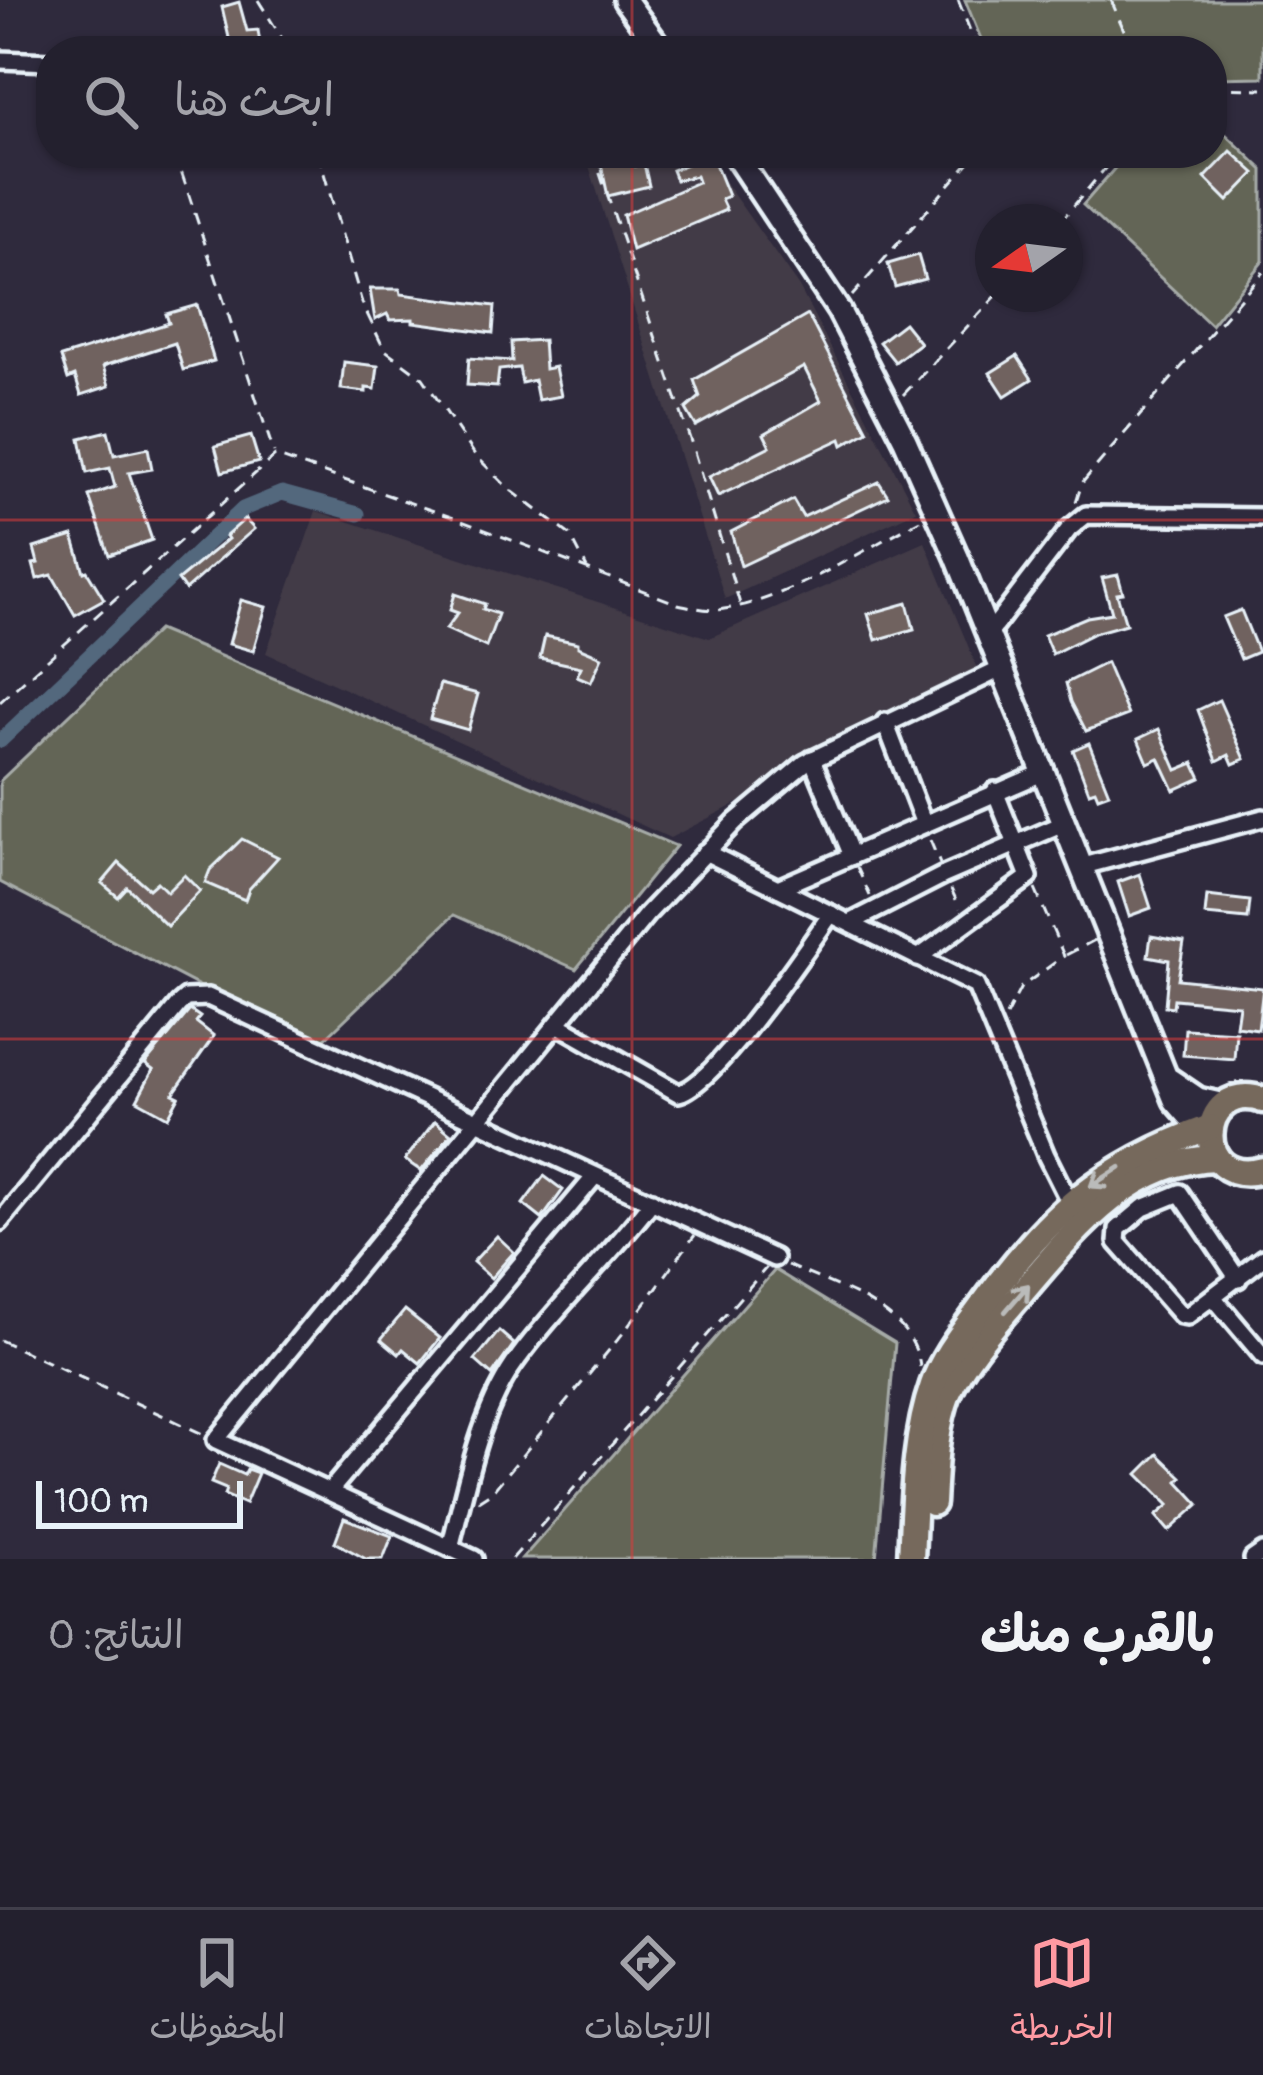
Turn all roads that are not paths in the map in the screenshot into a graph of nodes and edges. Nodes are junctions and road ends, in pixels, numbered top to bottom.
1 (625, 0) edge
2 (651, 36) edge
3 (0, 60) edge
4 (36, 61) edge
5 (744, 168) edge
6 (1263, 517) edge
7 (987, 636) junction
8 (1001, 669) junction
9 (885, 722) junction
10 (812, 759) junction
11 (1042, 773) junction
12 (995, 791) junction
13 (1263, 818) edge
14 (924, 824) junction
15 (1063, 824) junction
16 (1015, 843) junction
17 (705, 852) junction
18 (852, 856) junction
19 (1080, 867) junction
20 (778, 888) junction
21 (831, 914) junction
22 (850, 923) junction
23 (918, 958) junction
24 (557, 1024) junction
25 (1263, 1100) edge
26 (1215, 1118) junction
27 (479, 1122) junction
28 (1217, 1157) junction
29 (1263, 1170) edge
30 (595, 1176) junction
31 (652, 1202) junction
32 (1070, 1203) junction
33 (0, 1222) edge
34 (774, 1258) road end
35 (1263, 1258) edge
36 (1238, 1279) junction
37 (1214, 1298) junction
38 (1263, 1355) edge
39 (329, 1492) junction
40 (450, 1548) junction
41 (1263, 1552) edge
42 (474, 1559) edge
43 (911, 1559) edge
44 (928, 1559) edge
45 (1253, 1559) edge

1 - 2 main road
3 - 4 street
5 - 7 main road
6 - 7 street
7 - 8 main road
8 - 9 street
8 - 11 main road
9 - 10 street
9 - 14 street
10 - 17 street
10 - 18 street
11 - 12 street
11 - 15 main road
12 - 14 street
12 - 16 street
13 - 19 street
14 - 18 street
15 - 16 street
15 - 19 main road
16 - 22 street
16 - 23 street
17 - 20 street
17 - 24 street
18 - 20 street
19 - 26 main road
20 - 21 street
21 - 22 street
21 - 24 street
22 - 23 street
23 - 32 street
24 - 27 street
25 - 26 highway
26 - 28 highway
26 -> 32 highway
27 - 30 street
27 - 33 street
27 - 39 street
28 - 29 highway
44 -> 28 highway
30 - 31 street
30 - 39 street
31 - 34 street
31 - 40 street
32 - 43 highway
35 - 36 street
36 - 37 street
36 - 37 street
37 - 38 street
39 - 40 street
40 - 42 street
41 - 45 street

